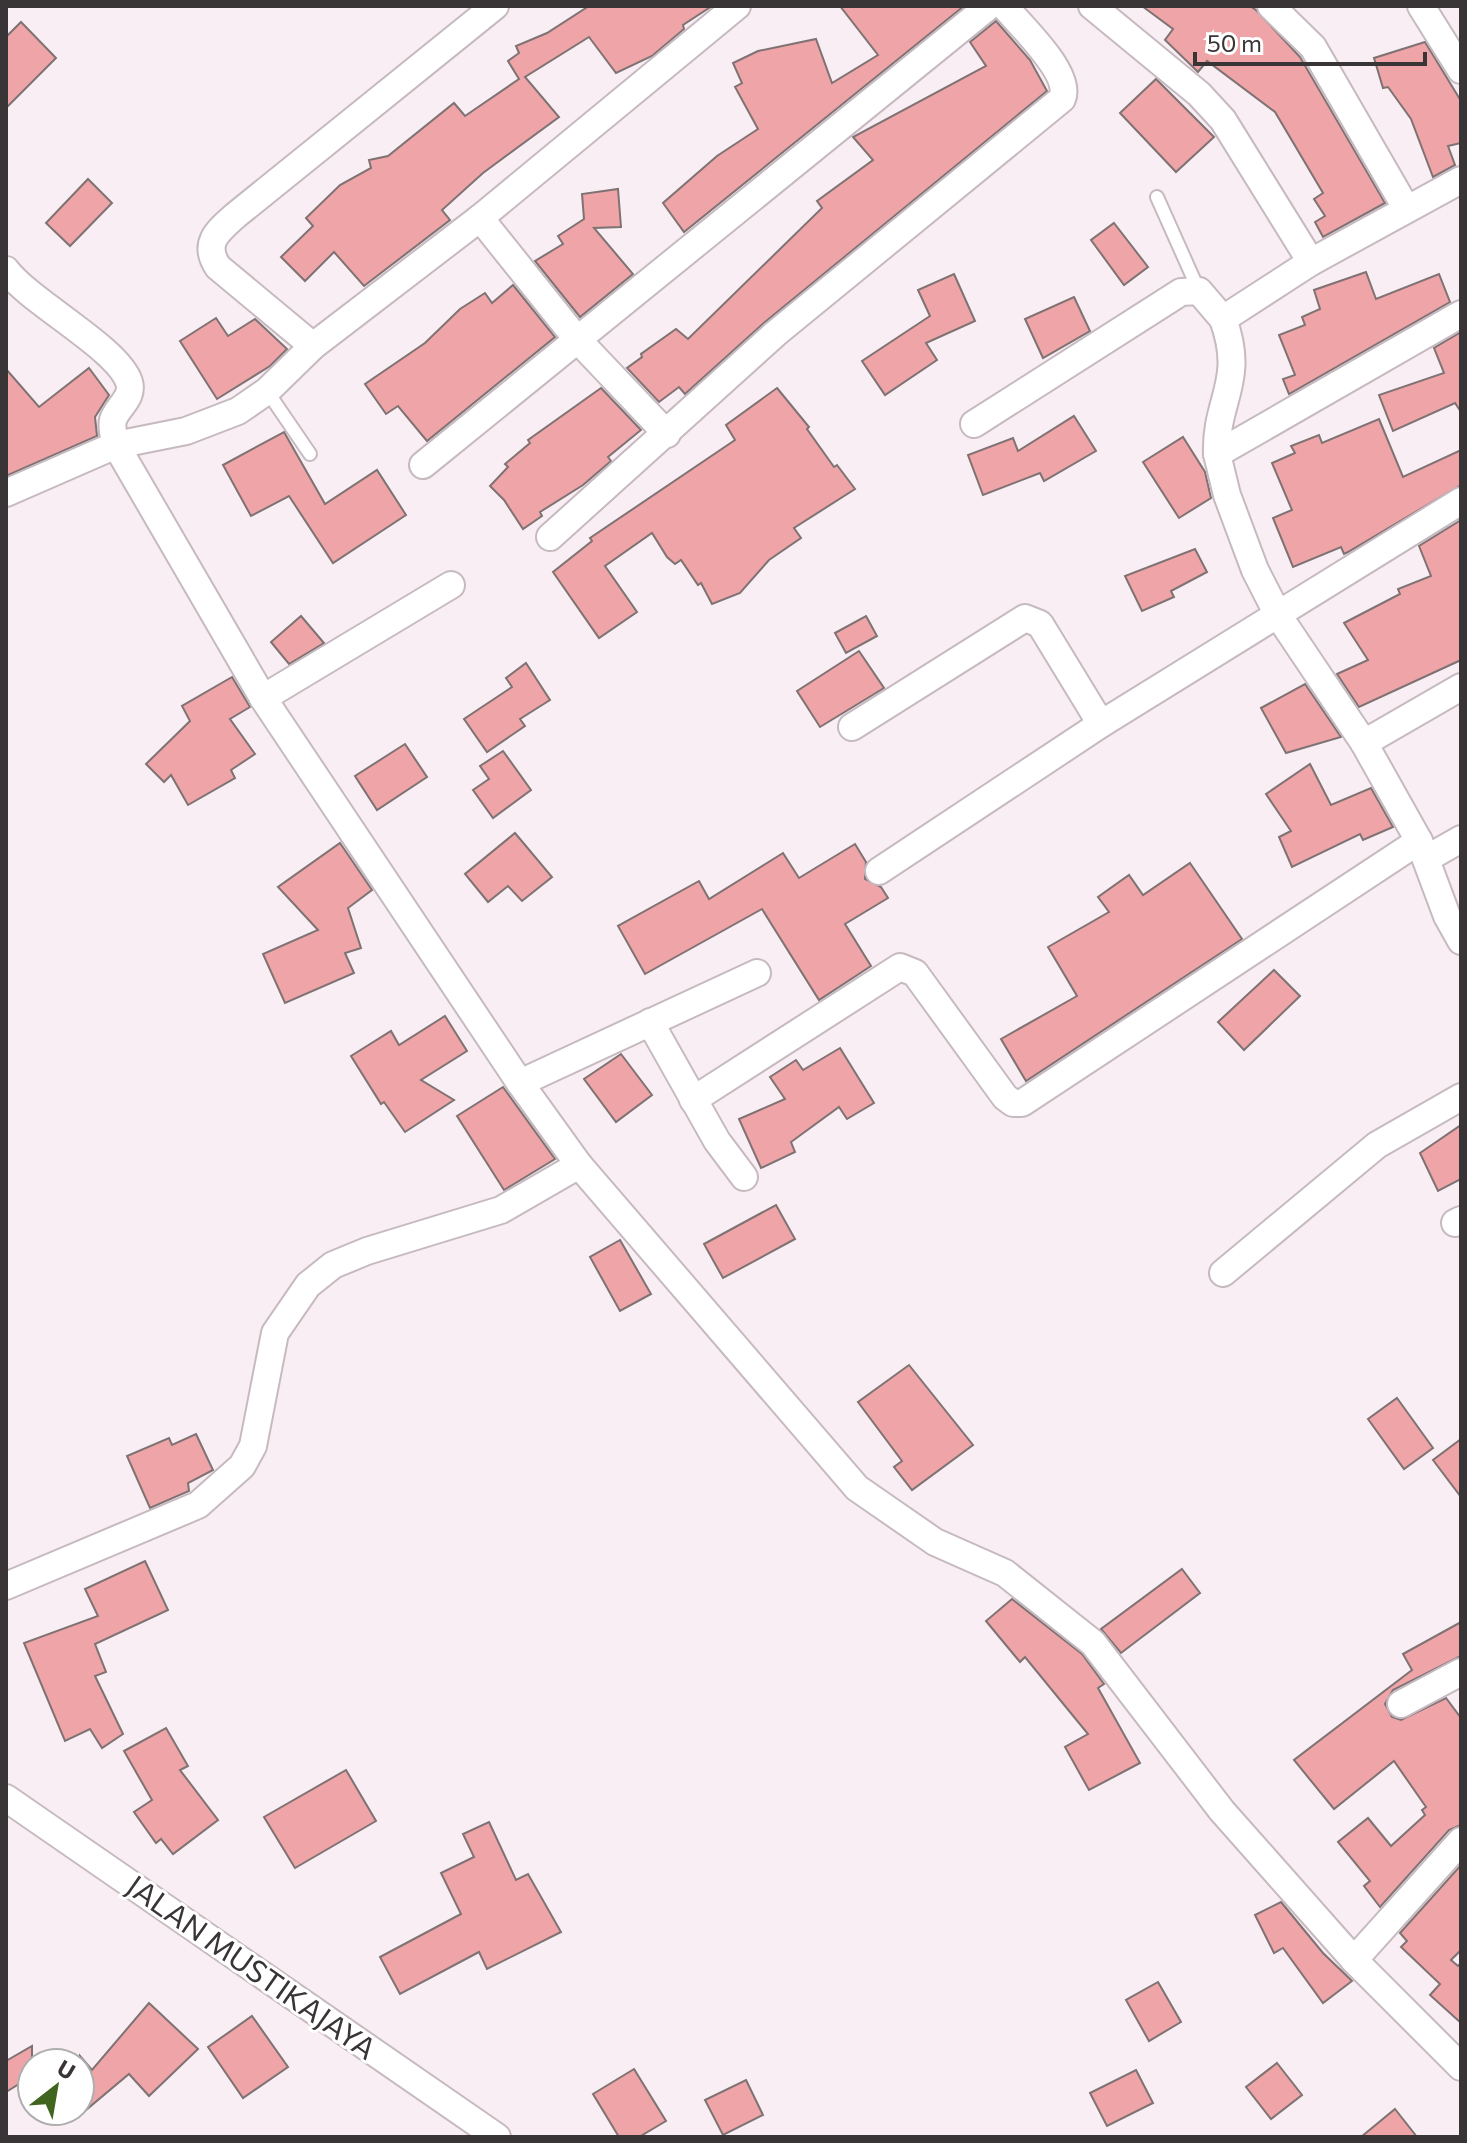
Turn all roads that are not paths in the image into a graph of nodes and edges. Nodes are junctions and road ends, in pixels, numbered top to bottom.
1 (495, 6) edge
2 (737, 6) edge
3 (989, 6) edge
4 (1004, 6) edge
5 (1092, 6) edge
6 (1271, 6) edge
7 (1421, 6) edge
8 (1461, 70) edge
9 (1461, 180) edge
10 (1157, 197) dead end
11 (1406, 208) junction
12 (480, 218) junction
13 (1311, 262) junction
14 (6, 270) edge
15 (1199, 291) junction
16 (1461, 314) edge
17 (1223, 319) junction
18 (576, 338) junction
19 (313, 346) junction
20 (267, 391) junction
21 (974, 424) dead end
22 (667, 434) junction
23 (116, 445) junction
24 (310, 454) dead end
25 (1217, 454) junction
26 (423, 465) dead end
27 (6, 493) edge
28 (1461, 501) edge
29 (550, 537) dead end
30 (451, 585) dead end
31 (1278, 615) junction
32 (1461, 687) edge
33 (263, 698) junction
34 (1101, 724) junction
35 (852, 727) dead end
36 (1364, 743) junction
37 (1461, 839) edge
38 (1422, 850) junction
39 (879, 871) dead end
40 (1461, 941) edge
41 (757, 973) dead end
42 (650, 1022) junction
43 (520, 1083) junction
44 (1461, 1097) edge
45 (693, 1100) junction
46 (579, 1165) junction
47 (744, 1177) dead end
48 (1223, 1273) dead end
49 (6, 1586) edge
50 (1461, 1672) edge
51 (1401, 1704) dead end
52 (6, 1798) edge
53 (1461, 1841) edge
54 (1354, 1960) junction
55 (1461, 2067) edge
56 (497, 2137) edge

1 - 19 street
2 - 12 street
3 - 18 street
4 - 22 street
5 - 13 street
6 - 11 street
7 - 8 street
9 - 11 street
10 - 15 lane
11 - 13 street
12 - 18 street
12 - 19 street
13 - 17 street
14 - 23 street
15 - 17 street
15 - 21 street
16 - 25 street
17 - 25 street
18 - 22 street
18 - 26 street
19 - 20 street
20 - 23 street
20 - 24 lane
22 - 29 street
23 - 27 street
23 - 33 street
25 - 31 street
28 - 31 street
30 - 33 street
31 - 34 street
31 - 36 street
32 - 36 street
33 - 43 street
34 - 35 street
34 - 39 street
36 - 38 street
37 - 38 street
38 - 40 street
38 - 45 street
41 - 42 street
42 - 43 street
42 - 45 street
43 - 46 street
44 - 48 street
45 - 47 street
46 - 49 street
46 - 54 street
50 - 51 street
52 - 56 street, JALAN MUSTIKAJAYA
53 - 54 street
54 - 55 street

